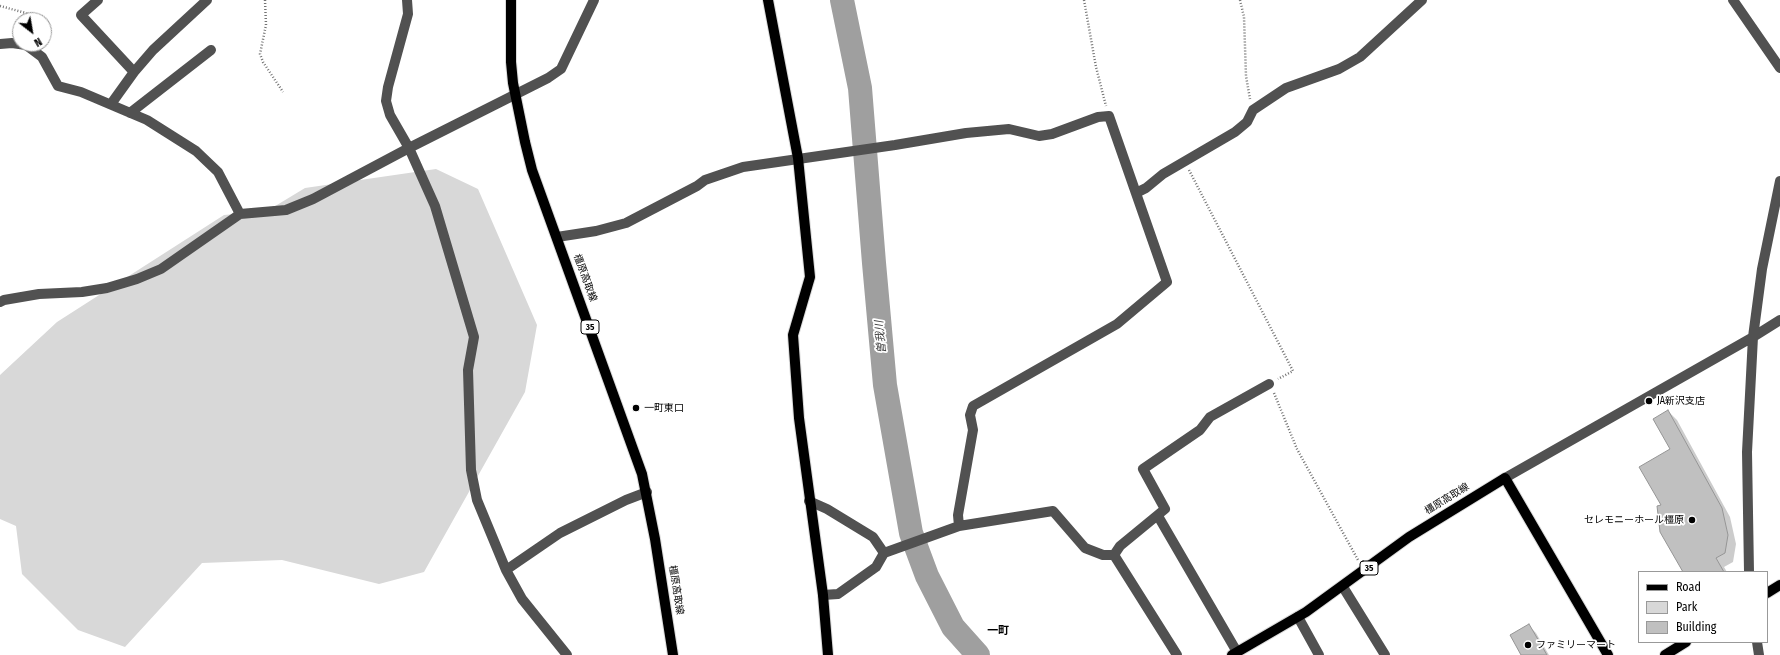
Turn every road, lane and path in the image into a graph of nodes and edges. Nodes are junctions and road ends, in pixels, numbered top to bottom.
1 (98, 0) edge
2 (207, 0) edge
3 (265, 0) edge
4 (407, 0) edge
5 (511, 0) edge
6 (594, 0) edge
7 (768, 0) edge
8 (1084, 0) edge
9 (1240, 0) edge
10 (1422, 0) edge
11 (1734, 0) edge
12 (0, 6) edge
13 (22, 12) edge
14 (0, 44) edge
15 (211, 50) dead end
16 (1780, 68) edge
17 (134, 72) junction
18 (283, 92) dead end
19 (514, 94) junction
20 (111, 104) junction
21 (1253, 110) junction
22 (130, 113) junction
23 (1109, 116) junction
24 (409, 148) junction
25 (798, 158) junction
26 (1184, 161) junction
27 (1780, 181) edge
28 (1136, 193) junction
29 (240, 214) junction
30 (557, 237) junction
31 (0, 302) edge
32 (1780, 320) edge
33 (1753, 337) junction
34 (1269, 384) junction
35 (1504, 478) junction
36 (647, 492) junction
37 (809, 501) junction
38 (1158, 516) junction
39 (959, 526) junction
40 (887, 552) junction
41 (1114, 555) junction
42 (506, 570) junction
43 (1364, 571) junction
44 (1749, 571) edge
45 (1780, 585) edge
46 (1343, 587) junction
47 (1768, 592) edge
48 (824, 595) junction
49 (1298, 617) junction
50 (1684, 643) edge
51 (1757, 643) edge
52 (1234, 653) edge
53 (567, 655) edge
54 (673, 655) edge
55 (828, 655) edge
56 (1177, 655) edge
57 (1319, 655) edge
58 (1385, 655) edge
59 (1608, 655) edge
60 (1665, 655) edge
61 (1759, 655) edge

1 - 17 street
2 - 17 street
3 - 18 path
4 - 24 street
5 - 19 main road, 橿原高取線 / 35
6 - 19 street
7 - 25 main road
8 - 23 path
9 - 21 path
10 - 21 street
11 - 16 street
12 - 13 path
14 - 20 street
15 - 22 street
17 - 20 street
19 - 24 street
19 - 30 main road, 橿原高取線 / 35
20 - 22 street
21 - 26 street
22 - 29 street
23 - 25 street
23 - 28 street
24 - 29 street
24 - 42 street
25 - 30 street
25 - 37 main road
26 - 28 street
26 - 34 path
27 - 33 street
28 - 39 street
29 - 31 street
30 - 36 main road, 橿原高取線 / 35
32 - 33 street
33 - 35 street
33 - 44 street
34 - 38 street
34 - 43 path
35 - 43 main road, 橿原高取線 / 35
35 - 59 main road
36 - 42 street
36 - 54 main road, 橿原高取線 / 35
37 - 40 street
37 - 48 main road
38 - 41 street
38 - 52 street
39 - 40 street
39 - 41 street
40 - 48 street
41 - 56 street
42 - 53 street
43 - 46 main road, 橿原高取線 / 35
45 - 47 main road
46 - 49 main road, 橿原高取線 / 35
46 - 58 street
48 - 55 main road
49 - 52 main road, 橿原高取線 / 35
49 - 57 street
50 - 60 main road
51 - 61 street

